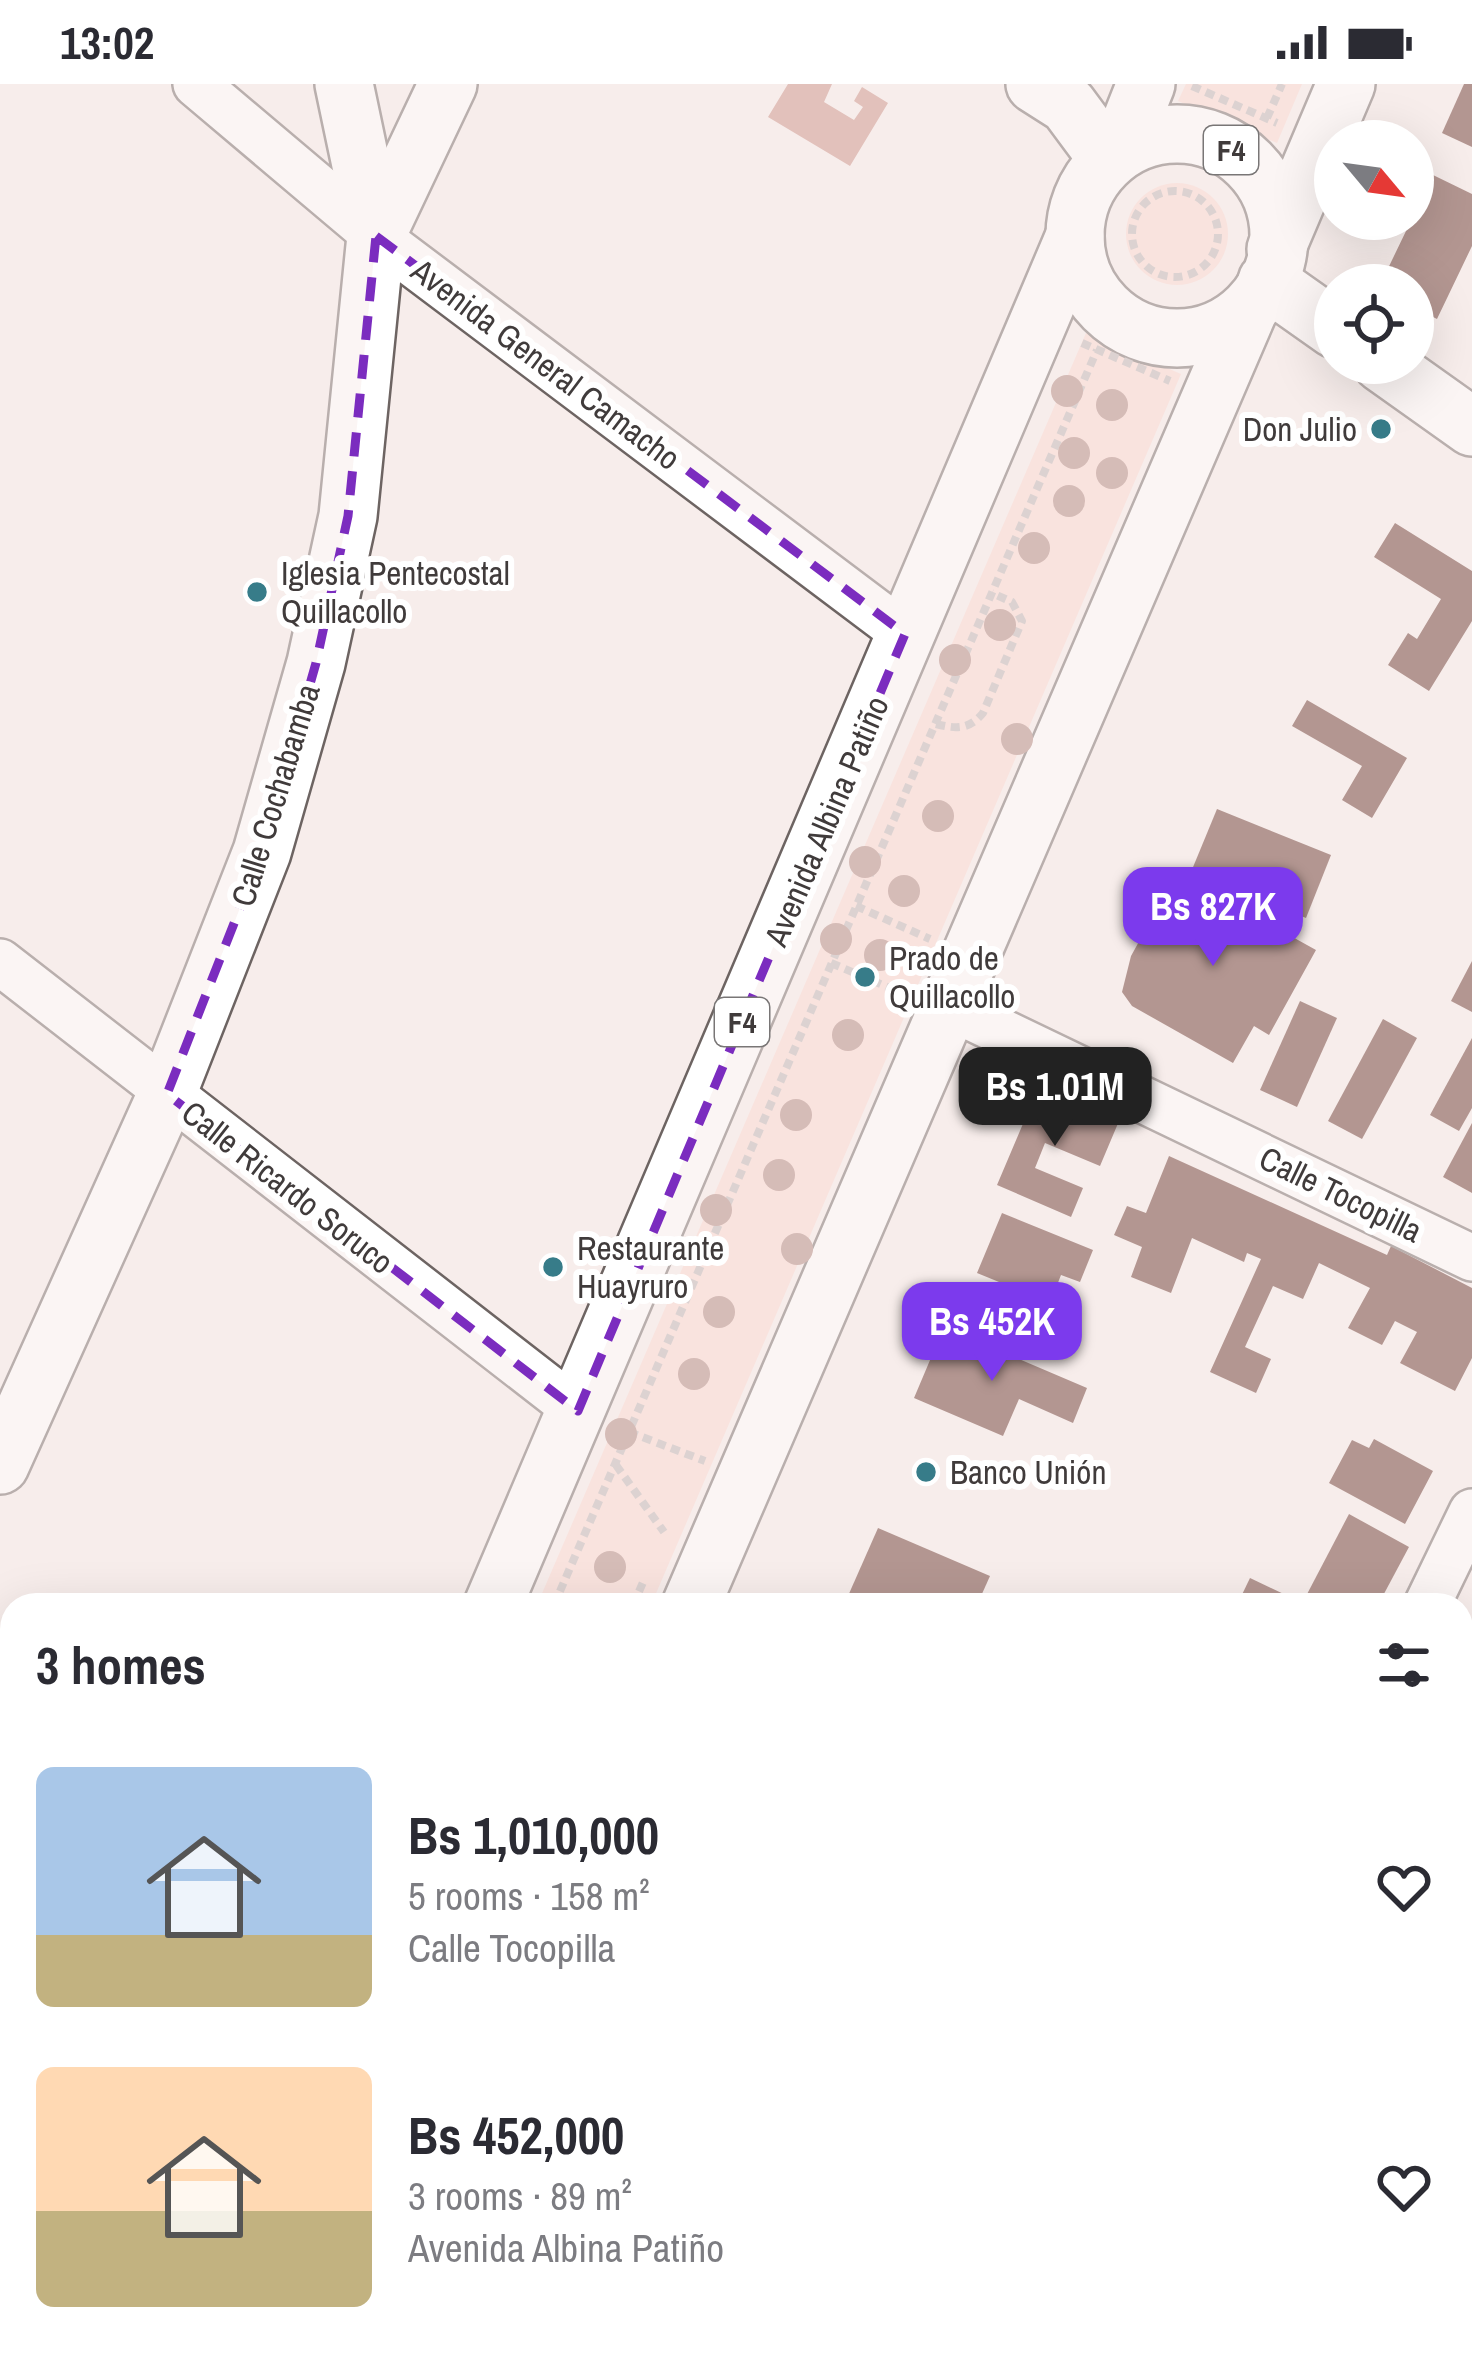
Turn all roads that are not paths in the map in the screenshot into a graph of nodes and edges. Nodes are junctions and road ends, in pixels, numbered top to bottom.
1 (196, 84) edge
2 (344, 84) edge
3 (448, 84) edge
4 (1035, 84) edge
5 (1146, 84) edge
6 (1346, 84) edge
7 (1114, 153) junction
8 (376, 236) junction
9 (1075, 236) junction
10 (1264, 280) junction
11 (1314, 315) edge
12 (1412, 384) edge
13 (1472, 427) edge
14 (905, 634) junction
15 (0, 962) edge
16 (932, 1002) junction
17 (167, 1094) junction
18 (1472, 1258) edge
19 (607, 1423) junction
20 (0, 1465) edge
21 (1472, 1512) edge
22 (501, 1593) edge
23 (696, 1593) edge
24 (1433, 1593) edge

1 - 8 street, Avenida General Camacho
2 - 8 main road, Calle Cochabamba
3 - 8 main road
4 - 7 main road
5 - 7 main road, F4
6 - 10 main road, F4
7 - 9 main road, F4
7 - 10 main road, F4
8 - 14 street, Avenida General Camacho
8 - 17 main road, Calle Cochabamba
9 - 10 main road
9 - 14 main road, Avenida Albina Patiño / F4
10 - 11 main road
10 - 16 main road, F4
12 - 13 main road
14 - 19 main road, Avenida Albina Patiño / F4
15 - 17 street, Calle Ricardo Soruco
16 - 18 street, Calle Tocopilla
16 - 23 main road, F4
17 - 19 street, Calle Ricardo Soruco
17 - 20 main road, Calle Cochabamba
19 - 22 main road, Avenida Albina Patiño / F4
21 - 24 street

